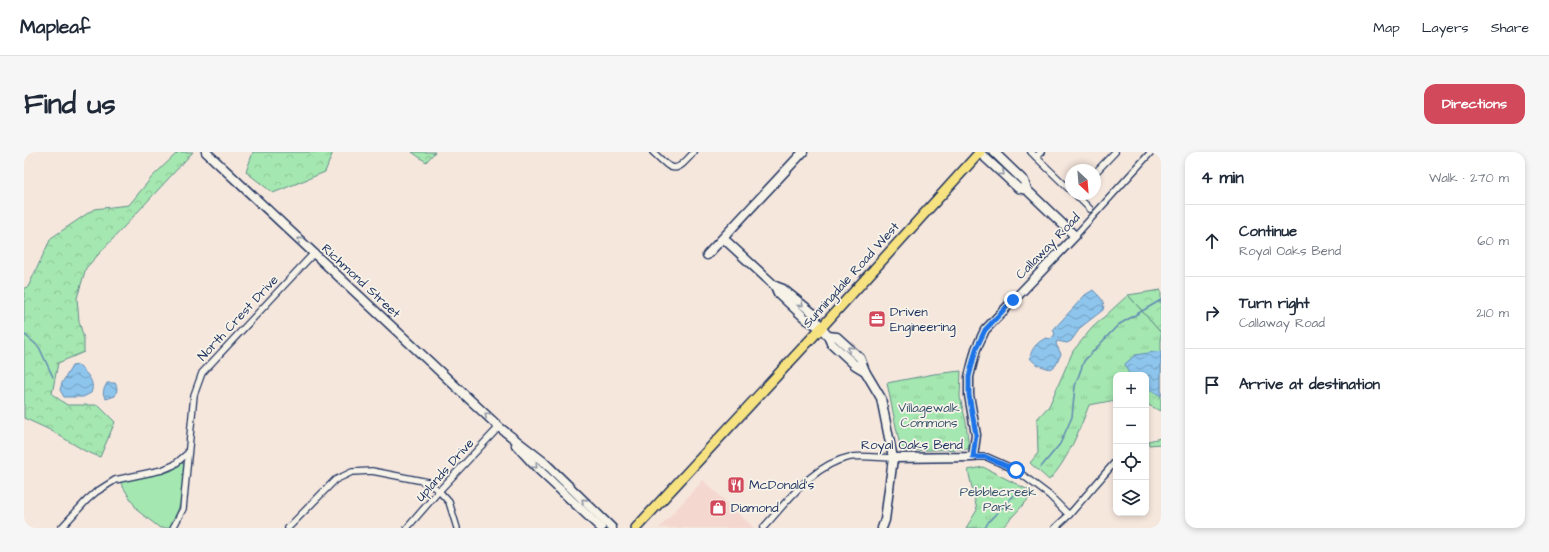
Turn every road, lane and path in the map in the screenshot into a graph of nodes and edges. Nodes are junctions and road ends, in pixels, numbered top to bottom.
1 (206, 152) edge
2 (653, 152) edge
3 (694, 152) edge
4 (802, 152) edge
5 (980, 152) edge
6 (994, 152) edge
7 (1031, 152) edge
8 (1041, 152) edge
9 (1115, 152) edge
10 (1151, 152) edge
11 (1036, 157) junction
12 (1101, 167) edge
13 (1065, 184) edge
14 (1027, 190) junction
15 (1081, 200) edge
16 (1090, 209) dead end
17 (1075, 236) junction
18 (723, 238) junction
19 (314, 253) junction
20 (707, 255) dead end
21 (821, 328) junction
22 (740, 415) junction
23 (499, 427) junction
24 (188, 453) junction
25 (973, 457) junction
26 (894, 458) junction
27 (1113, 465) edge
28 (439, 491) junction
29 (1070, 515) junction
30 (61, 528) edge
31 (173, 528) edge
32 (288, 528) edge
33 (407, 528) edge
34 (457, 528) edge
35 (601, 528) edge
36 (612, 528) edge
37 (636, 528) edge
38 (642, 528) edge
39 (763, 528) edge
40 (882, 528) edge
41 (1055, 528) edge

19 -> 1 street, Richmond Street
2 - 3 street
4 - 18 street
5 -> 14 street
5 - 21 main road, Sunningdale Road West
6 - 14 street
7 - 11 street
8 - 11 street
9 - 12 street
10 - 17 street, Callaway Road
11 - 13 street
14 - 17 street
15 - 16 street
17 - 25 street, Callaway Road
18 - 20 street
18 - 21 street
23 -> 19 street, Richmond Street
19 - 24 street, North Crest Drive
21 - 22 main road, Sunningdale Road West
21 - 26 street
22 - 37 main road, Sunningdale Road West
22 - 38 main road, Sunningdale Road West
23 - 28 street, Uplands Drive
23 -> 35 street, Richmond Street
36 -> 23 street, Richmond Street
24 - 30 street
24 - 31 street, North Crest Drive
25 - 26 street, Royal Oaks Bend
25 - 29 street, Royal Oaks Bend
26 - 39 street, Royal Oaks Bend
26 - 40 street
27 - 29 street
28 - 32 street
28 - 33 street, Uplands Drive
28 - 34 street
29 - 41 street

